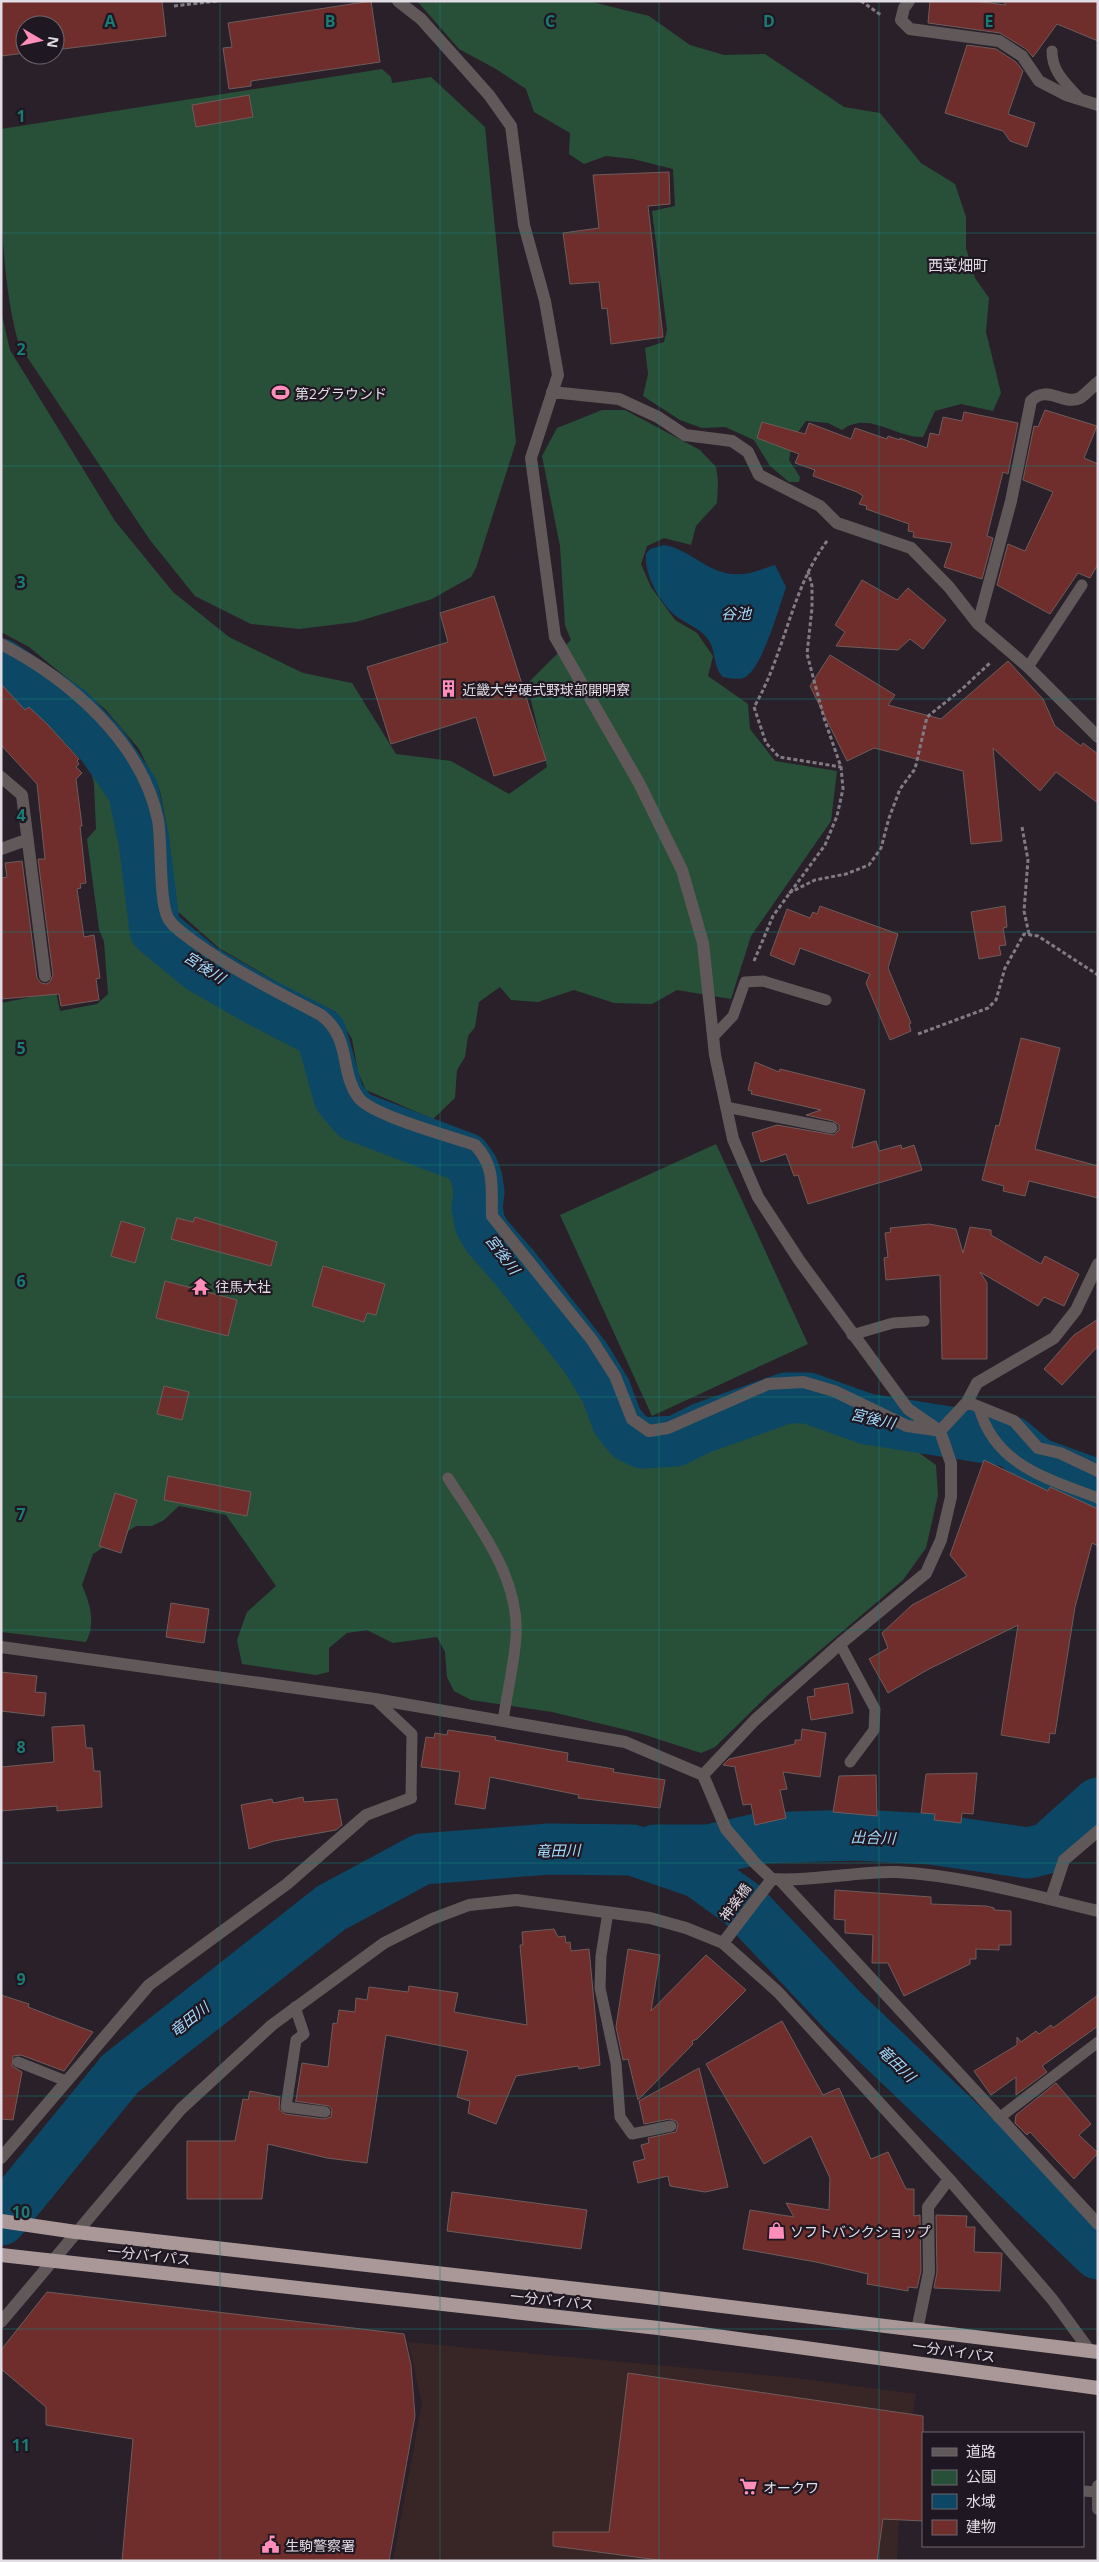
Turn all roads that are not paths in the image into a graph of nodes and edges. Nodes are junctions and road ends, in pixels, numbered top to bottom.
1 (398, 1) edge
2 (909, 1) edge
3 (1052, 51) dead end
4 (1080, 99) junction
5 (1098, 105) edge
6 (1098, 382) edge
7 (552, 392) junction
8 (1082, 585) dead end
9 (978, 624) junction
10 (1, 644) edge
11 (1028, 667) junction
12 (1098, 737) edge
13 (1, 778) edge
14 (26, 840) junction
15 (1, 849) edge
16 (45, 976) dead end
17 (826, 1000) dead end
18 (712, 1037) junction
19 (726, 1107) junction
20 (832, 1128) dead end
21 (1098, 1264) edge
22 (924, 1321) dead end
23 (852, 1335) junction
24 (973, 1404) junction
25 (940, 1431) junction
26 (1098, 1471) edge
27 (448, 1478) dead end
28 (1098, 1498) edge
29 (840, 1644) junction
30 (1, 1647) edge
31 (375, 1699) junction
32 (503, 1721) junction
33 (850, 1762) dead end
34 (703, 1775) junction
35 (411, 1798) joint
36 (1098, 1831) edge
37 (776, 1879) junction
38 (1051, 1900) junction
39 (1098, 1911) edge
40 (608, 1912) junction
41 (723, 1943) junction
42 (295, 2007) junction
43 (1098, 2042) edge
44 (18, 2062) dead end
45 (66, 2081) junction
46 (325, 2112) dead end
47 (999, 2118) junction
48 (672, 2126) dead end
49 (1, 2158) edge
50 (949, 2179) junction
51 (1, 2220) edge
52 (1098, 2224) edge
53 (76, 2232) junction
54 (1, 2255) edge
55 (53, 2260) junction
56 (1, 2322) edge
57 (917, 2330) junction
58 (1094, 2352) edge
59 (1096, 2391) edge
60 (1097, 2489) edge
61 (1084, 2491) edge
62 (1098, 2509) edge

1 - 7 street
2 - 4 street
3 - 4 lane
4 - 5 street
6 - 9 street
7 - 9 street
7 - 18 street
8 - 11 lane
9 - 11 street
10 - 25 street
11 - 12 street
13 - 14 street
14 - 15 street
14 - 16 street
17 - 18 lane
18 - 19 street
19 - 20 lane
19 - 23 street
21 - 24 street
22 - 23 lane
23 - 25 street
24 - 25 street
24 - 26 street
24 - 28 lane
25 - 29 street
27 - 32 lane
29 - 33 lane
29 - 34 street
30 - 31 street
31 - 32 street
31 - 35 lane
32 - 34 street
34 - 37 street
35 - 45 street
36 - 38 street
37 - 38 street
37 - 41 street, 神楽橋
37 - 47 street
38 - 39 street
40 - 41 street
40 - 42 street
40 - 48 lane
41 - 50 street
42 - 46 lane
42 - 53 street
43 - 47 lane
44 - 45 lane
45 - 49 street
47 - 52 street
50 - 57 street
50 - 58 street
51 - 53 highway, 一分バイパス
53 - 55 street
53 - 57 highway, 一分バイパス
54 - 55 highway, 一分バイパス
55 - 56 street
55 - 59 highway, 一分バイパス
57 - 58 highway, 一分バイパス
60 - 61 lane
60 - 62 street

